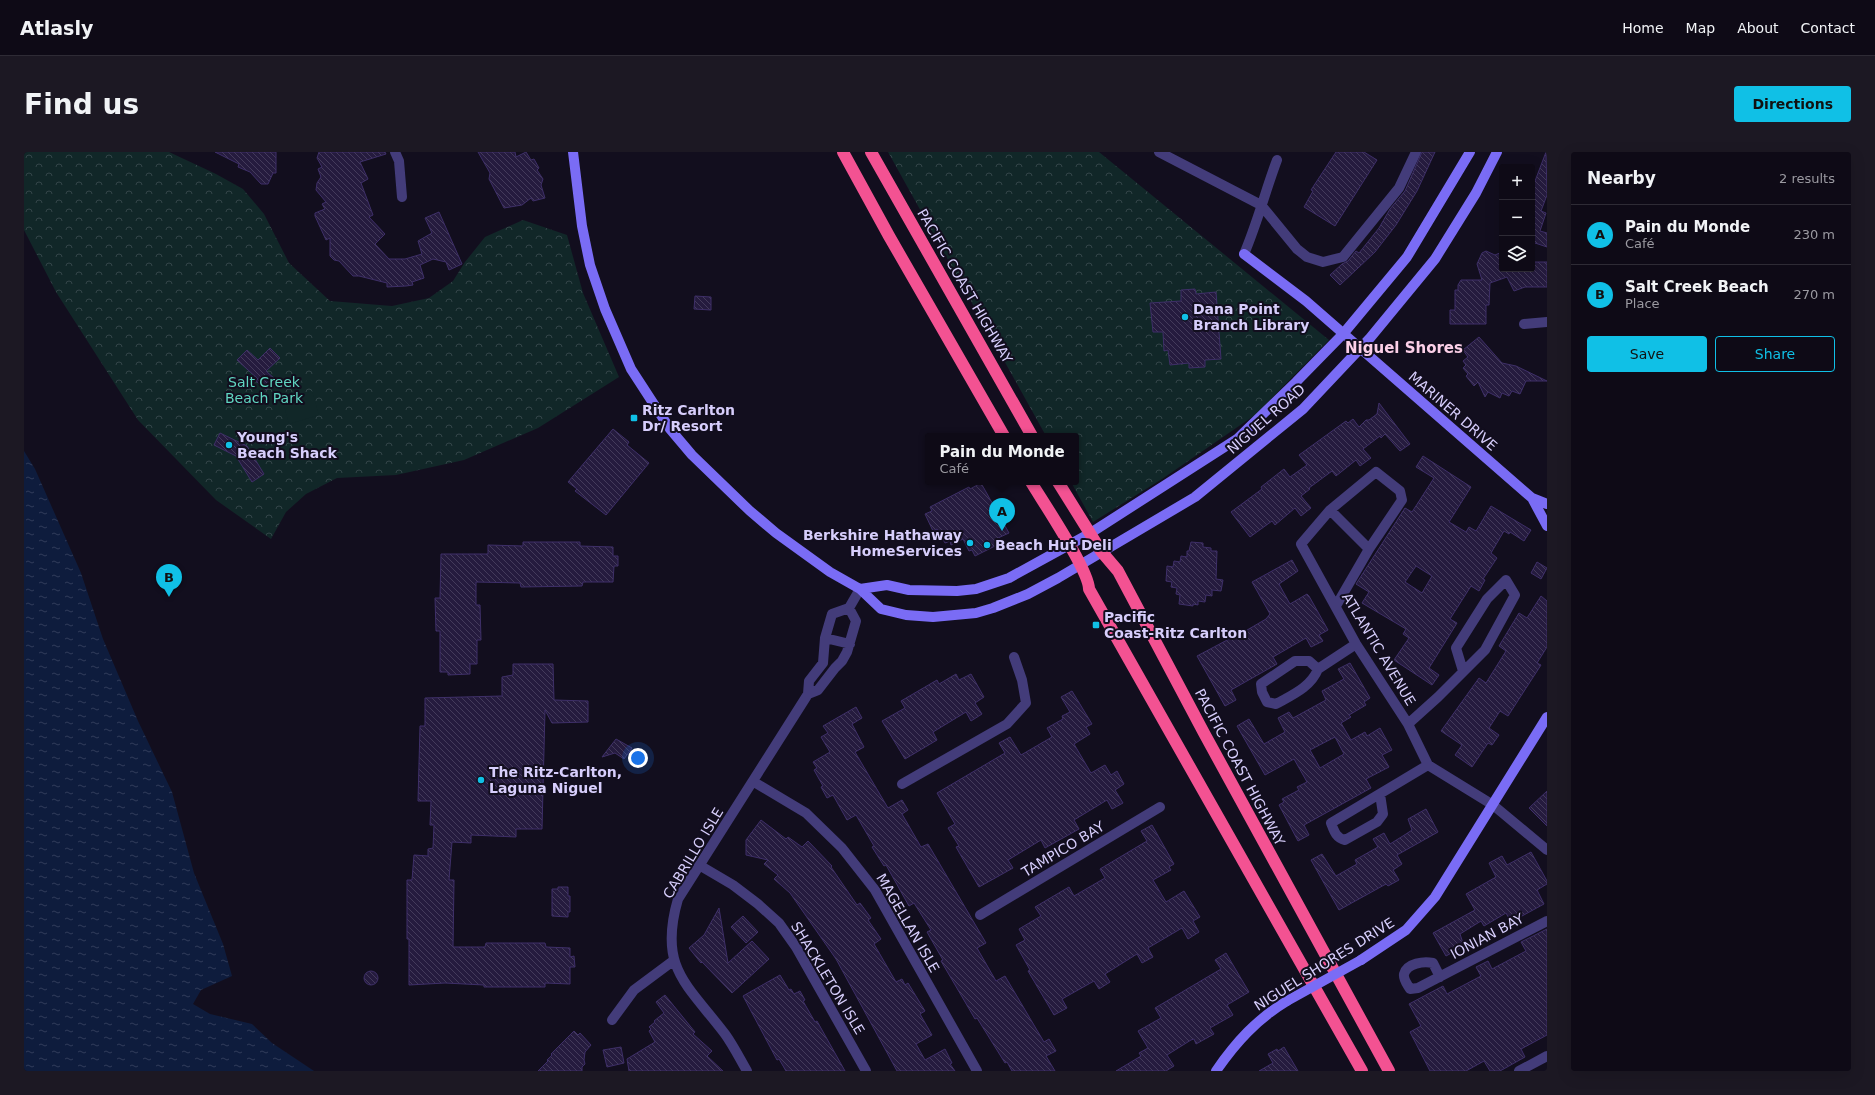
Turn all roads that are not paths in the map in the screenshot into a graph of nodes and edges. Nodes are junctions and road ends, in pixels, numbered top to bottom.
1 (395, 152) edge
2 (573, 152) edge
3 (843, 152) edge
4 (871, 152) edge
5 (1159, 152) edge
6 (1416, 152) edge
7 (1470, 152) edge
8 (1497, 152) edge
9 (1277, 160) dead end
10 (402, 197) dead end
11 (1261, 205) junction
12 (1547, 322) edge
13 (1524, 324) dead end
14 (1343, 334) junction
15 (1360, 348) junction
16 (1002, 433) edge
17 (1030, 433) edge
18 (1033, 485) edge
19 (1060, 485) edge
20 (1532, 498) junction
21 (1547, 504) edge
22 (1330, 510) junction
23 (1547, 526) edge
24 (1089, 534) junction
25 (1069, 546) junction
26 (1369, 549) junction
27 (1101, 551) junction
28 (1080, 565) junction
29 (860, 589) junction
30 (1336, 606) junction
31 (849, 608) junction
32 (825, 638) junction
33 (850, 644) junction
34 (1356, 644) junction
35 (1014, 657) dead end
36 (823, 663) junction
37 (835, 668) junction
38 (1318, 669) junction
39 (1464, 671) junction
40 (808, 694) junction
41 (1547, 717) edge
42 (1408, 724) junction
43 (1428, 765) junction
44 (754, 782) junction
45 (902, 784) dead end
46 (1380, 794) junction
47 (1493, 805) junction
48 (1160, 807) dead end
49 (1547, 850) edge
50 (699, 865) junction
51 (980, 915) dead end
52 (1547, 921) edge
53 (674, 961) junction
54 (1440, 977) dead end
55 (612, 1020) dead end
56 (1547, 1056) edge
57 (747, 1071) edge
58 (866, 1071) edge
59 (977, 1071) edge
60 (1216, 1071) edge
61 (1362, 1071) edge
62 (1389, 1071) edge
63 (1520, 1071) edge

1 - 10 street
2 - 29 street, NIGUEL ROAD
3 - 16 highway
4 - 17 highway, PACIFIC COAST HIGHWAY
5 - 11 street
6 - 11 street
7 - 14 street, NIGUEL ROAD
8 - 15 street, NIGUEL ROAD
9 - 11 street, MARINER DRIVE
11 - 14 street, MARINER DRIVE
12 - 13 street
14 - 15 street, MARINER DRIVE
14 - 24 street, NIGUEL ROAD
15 - 20 street, MARINER DRIVE
15 - 27 street, NIGUEL ROAD
18 - 25 highway
19 - 24 highway, PACIFIC COAST HIGHWAY
20 - 21 street, MARINER DRIVE
20 - 23 street, MARINER DRIVE
22 - 26 street
22 - 26 street, ATLANTIC AVENUE
22 - 30 street, ATLANTIC AVENUE
24 - 25 street, NIGUEL ROAD
24 - 27 highway, PACIFIC COAST HIGHWAY
25 - 28 highway
25 - 29 street, NIGUEL ROAD
26 - 30 street
27 - 28 street, NIGUEL ROAD
27 - 62 highway, PACIFIC COAST HIGHWAY
28 - 29 street, NIGUEL ROAD
28 - 61 highway
29 - 31 street
30 - 34 street, ATLANTIC AVENUE
31 - 32 street
31 - 33 street, CABRILLO ISLE
32 - 33 street
32 - 36 street
33 - 37 street, CABRILLO ISLE
34 - 38 street
34 - 42 street, ATLANTIC AVENUE
35 - 45 street
36 - 37 street
36 - 40 street, CABRILLO ISLE
37 - 40 street, CABRILLO ISLE
38 - 38 street
39 - 39 street
39 - 42 street
40 - 44 street, CABRILLO ISLE
41 - 47 street, NIGUEL SHORES DRIVE
42 - 43 street, ATLANTIC AVENUE
43 - 46 street
43 - 47 street
44 - 50 street, CABRILLO ISLE
44 - 59 street, MAGELLAN ISLE
46 - 46 street
47 - 49 street
47 - 60 street, NIGUEL SHORES DRIVE, bridge
48 - 51 street, TAMPICO BAY
50 - 53 street, CABRILLO ISLE
50 - 58 street, SHACKLETON ISLE
52 - 54 street, IONIAN BAY
53 - 55 street
53 - 57 street, CABRILLO ISLE
56 - 63 street

